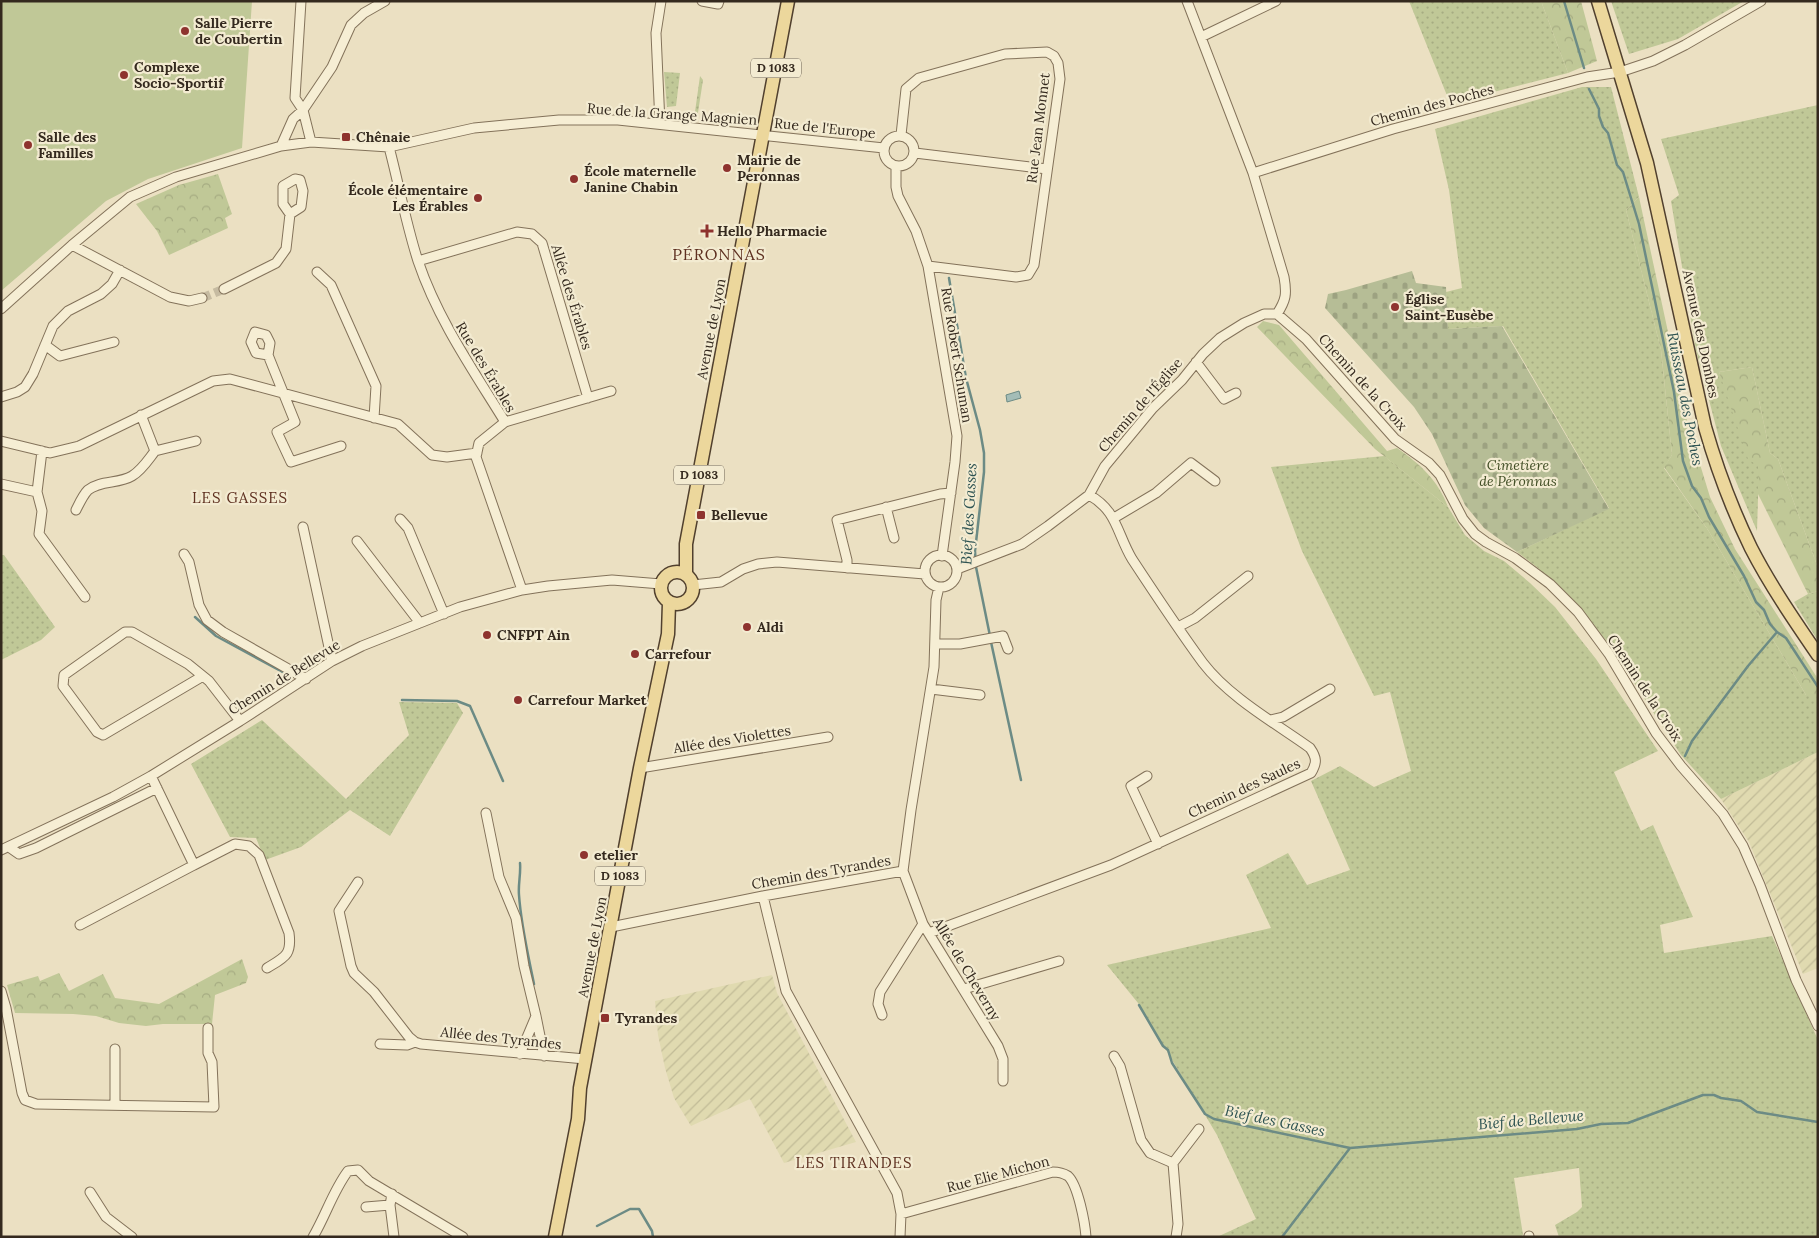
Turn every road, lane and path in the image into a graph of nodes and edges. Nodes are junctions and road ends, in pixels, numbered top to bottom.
1 (301, 1) edge
2 (385, 1) edge
3 (660, 1) edge
4 (702, 1) edge
5 (719, 1) edge
6 (788, 1) edge
7 (1188, 1) edge
8 (1276, 1) edge
9 (1598, 1) edge
10 (1761, 1) edge
11 (1201, 37) junction
12 (1620, 72) junction
13 (304, 110) junction
14 (660, 124) junction
15 (763, 134) junction
16 (901, 135) junction
17 (311, 142) junction
18 (281, 146) junction
19 (389, 147) junction
20 (884, 148) junction
21 (915, 153) junction
22 (896, 166) junction
23 (1047, 169) junction
24 (1253, 173) junction
25 (290, 214) dead end
26 (72, 245) junction
27 (418, 261) junction
28 (928, 266) junction
29 (120, 270) junction
30 (317, 272) dead end
31 (224, 289) tunnel mouth
32 (202, 298) tunnel mouth
33 (1, 309) edge
34 (1276, 314) junction
35 (114, 342) dead end
36 (46, 345) junction
37 (268, 355) dead end
38 (1196, 362) junction
39 (611, 391) dead end
40 (283, 393) junction
41 (1236, 393) dead end
42 (1, 396) edge
43 (588, 398) junction
44 (141, 416) junction
45 (374, 418) junction
46 (505, 422) junction
47 (1, 441) edge
48 (196, 441) dead end
49 (341, 446) dead end
50 (155, 450) junction
51 (42, 451) junction
52 (477, 453) junction
53 (1215, 481) dead end
54 (1, 484) edge
55 (37, 492) junction
56 (951, 493) junction
57 (1089, 495) junction
58 (886, 507) junction
59 (76, 510) dead end
60 (1114, 518) junction
61 (400, 519) dead end
62 (303, 528) dead end
63 (894, 538) dead end
64 (357, 542) dead end
65 (184, 554) dead end
66 (942, 556) junction
67 (847, 568) junction
68 (956, 569) junction
69 (925, 574) junction
70 (1248, 576) dead end
71 (685, 577) junction
72 (661, 584) junction
73 (939, 587) junction
74 (522, 590) junction
75 (85, 597) dead end
76 (670, 603) junction
77 (683, 604) junction
78 (444, 614) junction
79 (420, 623) junction
80 (1178, 627) junction
81 (668, 634) junction
82 (936, 644) junction
83 (1008, 649) dead end
84 (1818, 655) edge
85 (332, 661) junction
86 (203, 676) junction
87 (306, 679) junction
88 (931, 689) junction
89 (1330, 689) dead end
90 (980, 695) dead end
91 (1271, 720) junction
92 (240, 721) junction
93 (828, 737) dead end
94 (640, 768) junction
95 (151, 776) junction
96 (1147, 776) dead end
97 (157, 788) junction
98 (486, 812) dead end
99 (1158, 844) junction
100 (5, 849) edge
101 (194, 865) junction
102 (903, 871) junction
103 (358, 882) dead end
104 (763, 896) junction
105 (923, 924) junction
106 (80, 925) dead end
107 (611, 927) junction
108 (929, 933) junction
109 (1059, 961) dead end
110 (268, 968) dead end
111 (964, 989) junction
112 (1, 991) edge
113 (882, 1015) dead end
114 (536, 1016) junction
115 (1818, 1026) edge
116 (208, 1028) dead end
117 (415, 1042) junction
118 (380, 1044) dead end
119 (115, 1049) dead end
120 (520, 1054) junction
121 (544, 1056) junction
122 (1114, 1056) dead end
123 (585, 1060) junction
124 (1003, 1081) dead end
125 (115, 1105) junction
126 (1199, 1130) dead end
127 (1173, 1163) junction
128 (90, 1192) dead end
129 (392, 1194) junction
130 (390, 1205) junction
131 (366, 1207) dead end
132 (901, 1214) junction
133 (132, 1237) edge
134 (313, 1237) edge
135 (394, 1237) edge
136 (463, 1237) edge
137 (555, 1237) edge
138 (900, 1237) edge
139 (1086, 1237) edge
140 (1176, 1237) edge

1 - 13 street
2 - 13 street
3 - 14 street
4 - 5 street
6 - 15 main road, Avenue de Lyon / D 1083
7 - 11 street
8 - 11 street
9 - 12 main road, Avenue des Dombes
10 - 12 street, Chemin des Poches
11 - 24 street
12 - 24 street, Chemin des Poches
12 - 84 main road, Avenue des Dombes
13 - 17 street
13 - 18 street
14 - 15 street, Rue de la Grange Magnien
14 - 19 street, Rue de la Grange Magnien
15 - 20 street, Rue de l'Europe
15 - 71 main road, Avenue de Lyon / D 1083
16 - 20 street
16 - 21 street
16 - 23 street, Rue Jean Monnet
17 - 18 street, Rue de la Grange Magnien
17 - 19 street, Rue de la Grange Magnien
18 - 26 street, Rue de la Grange Magnien
19 - 27 street, Rue des Érables
20 - 22 street
21 - 22 street
21 - 23 street
22 - 28 street, Rue Robert Schuman
23 - 28 street, Rue Jean Monnet
24 - 34 street
25 - 31 street
26 - 29 street
26 - 33 street, Rue de la Grange Magnien
27 - 43 street, Allée des Érables
27 - 46 street, Rue des Érables
28 - 56 street, Rue Robert Schuman
29 - 32 street
29 - 36 street
30 - 45 street
34 - 38 street, Chemin de l'Église
34 - 115 street, Chemin de la Croix
35 - 36 street
36 - 42 street
37 - 40 street
38 - 41 street
38 - 57 street, Chemin de l'Église
39 - 43 street
40 - 44 street
40 - 45 street
40 - 49 street
43 - 46 street
44 - 50 street
44 - 51 street
45 - 52 street
46 - 52 street, Rue des Érables
47 - 51 street
48 - 50 street
50 - 59 street
51 - 55 street
52 - 74 street
53 - 60 street
54 - 55 street
55 - 75 street
56 - 58 street
56 - 66 street, Rue Robert Schuman
57 - 60 street, Chemin des Saules
57 - 68 street, Chemin de l'Église
58 - 63 street
58 - 67 street
60 - 80 street, Chemin des Saules
61 - 78 street
62 - 85 street
64 - 79 street
65 - 87 street
66 - 68 street
66 - 69 street
67 - 69 street
67 - 71 street
68 - 73 street
69 - 73 street
70 - 80 street
71 - 72 main road
71 - 77 main road
72 - 74 street, Chemin de Bellevue
72 - 76 main road
73 - 82 street, Chemin des Tyrandes
74 - 78 street, Chemin de Bellevue
76 - 77 main road
76 - 81 main road, Avenue de Lyon / D 1083
77 - 81 main road, Avenue de Lyon / D 1083
78 - 79 street, Chemin de Bellevue
79 - 85 street, Chemin de Bellevue
80 - 91 street, Chemin des Saules
81 - 94 main road, Avenue de Lyon / D 1083
82 - 83 street
82 - 88 street, Chemin des Tyrandes
85 - 87 street, Chemin de Bellevue
86 - 86 street
86 - 92 street
87 - 92 street, Chemin de Bellevue
88 - 90 street
88 - 102 street, Chemin des Tyrandes
89 - 91 street
91 - 99 street, Chemin des Saules
92 - 95 street, Chemin de Bellevue
93 - 94 street, Allée des Violettes
94 - 107 main road, Avenue de Lyon / D 1083
95 - 97 street
95 - 100 street, Chemin de Bellevue
96 - 99 street
97 - 100 street
97 - 101 street
98 - 114 street
99 - 108 street, Chemin des Saules
101 - 106 street
101 - 110 street
102 - 104 street, Chemin des Tyrandes
102 - 105 street, Allée de Cheverny
103 - 117 street
104 - 107 street, Chemin des Tyrandes
104 - 132 street
105 - 108 street, Allée de Cheverny
105 - 113 street
107 - 123 main road, Avenue de Lyon / D 1083
108 - 111 street, Allée de Cheverny
109 - 111 street
111 - 124 street, Allée de Cheverny
112 - 125 street
114 - 120 street
114 - 121 street
116 - 125 street
117 - 118 street, Allée des Tyrandes
117 - 120 street, Allée des Tyrandes
119 - 125 street
120 - 121 street, Allée des Tyrandes
121 - 123 street, Allée des Tyrandes
122 - 127 street
123 - 137 main road, Avenue de Lyon / D 1083
126 - 127 street
127 - 140 street
128 - 133 street
129 - 130 street
129 - 134 street
129 - 136 street
130 - 131 street
130 - 135 street
132 - 138 street
132 - 139 street, Rue Elie Michon

